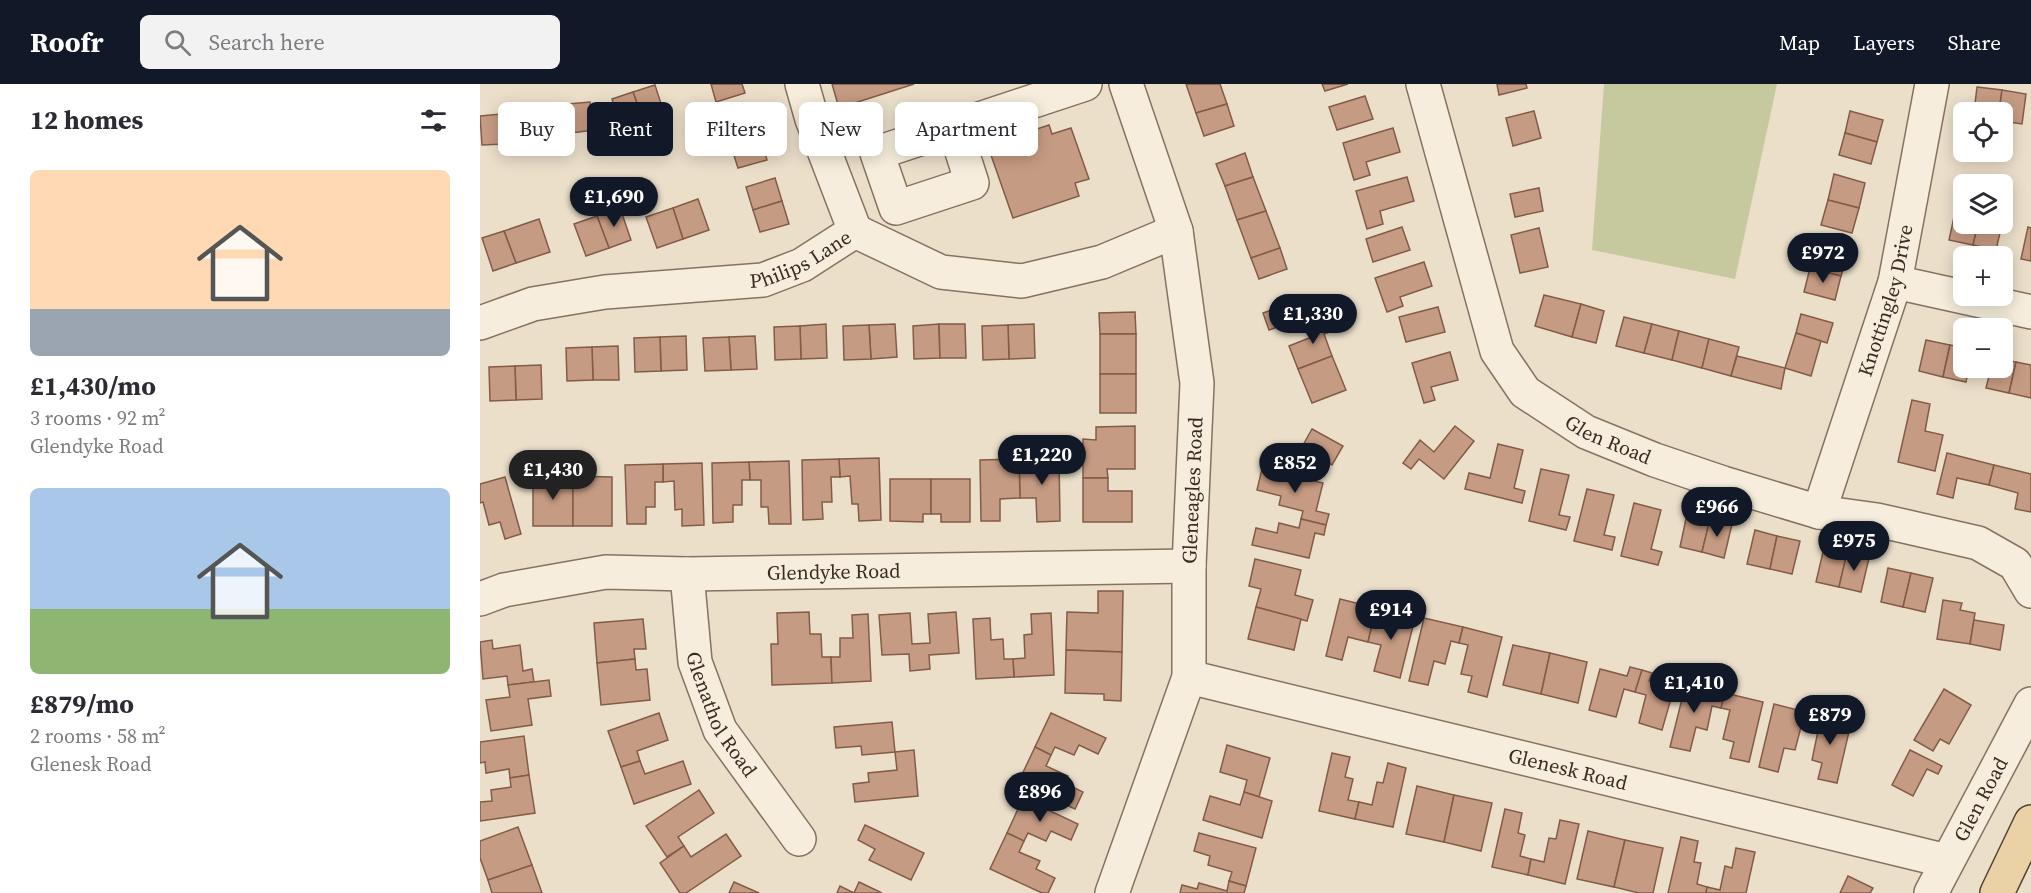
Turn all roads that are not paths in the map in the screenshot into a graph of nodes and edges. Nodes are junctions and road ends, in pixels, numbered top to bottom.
1 (802, 84) edge
2 (1085, 84) edge
3 (1126, 84) edge
4 (1423, 84) edge
5 (1932, 84) edge
6 (1031, 102) edge
7 (855, 231) junction
8 (1176, 231) junction
9 (1895, 282) junction
10 (2031, 312) edge
11 (480, 323) edge
12 (1819, 512) junction
13 (1190, 566) junction
14 (687, 574) junction
15 (2031, 591) edge
16 (480, 600) edge
17 (1189, 677) junction
18 (2031, 704) edge
19 (2031, 822) edge
20 (799, 839) dead end
21 (1947, 861) junction
22 (1112, 893) edge
23 (1930, 893) edge
24 (1997, 893) edge

1 - 7 street
2 - 6 street
3 - 8 street, Gleneagles Road
4 - 12 street, Glen Road
5 - 9 street, Knottingley Drive
7 - 8 street, Philips Lane
7 - 11 street, Philips Lane
8 - 13 street, Gleneagles Road
9 - 10 street
9 - 12 street, Knottingley Drive
12 - 15 street, Glen Road
13 - 14 street, Glendyke Road
13 - 17 street, Gleneagles Road
14 - 16 street, Glendyke Road
14 - 20 street, Glenathol Road
17 - 21 street, Glenesk Road
17 - 22 street, Gleneagles Road
18 - 21 street, Glen Road
19 - 24 main road
21 - 23 street, Glen Road

